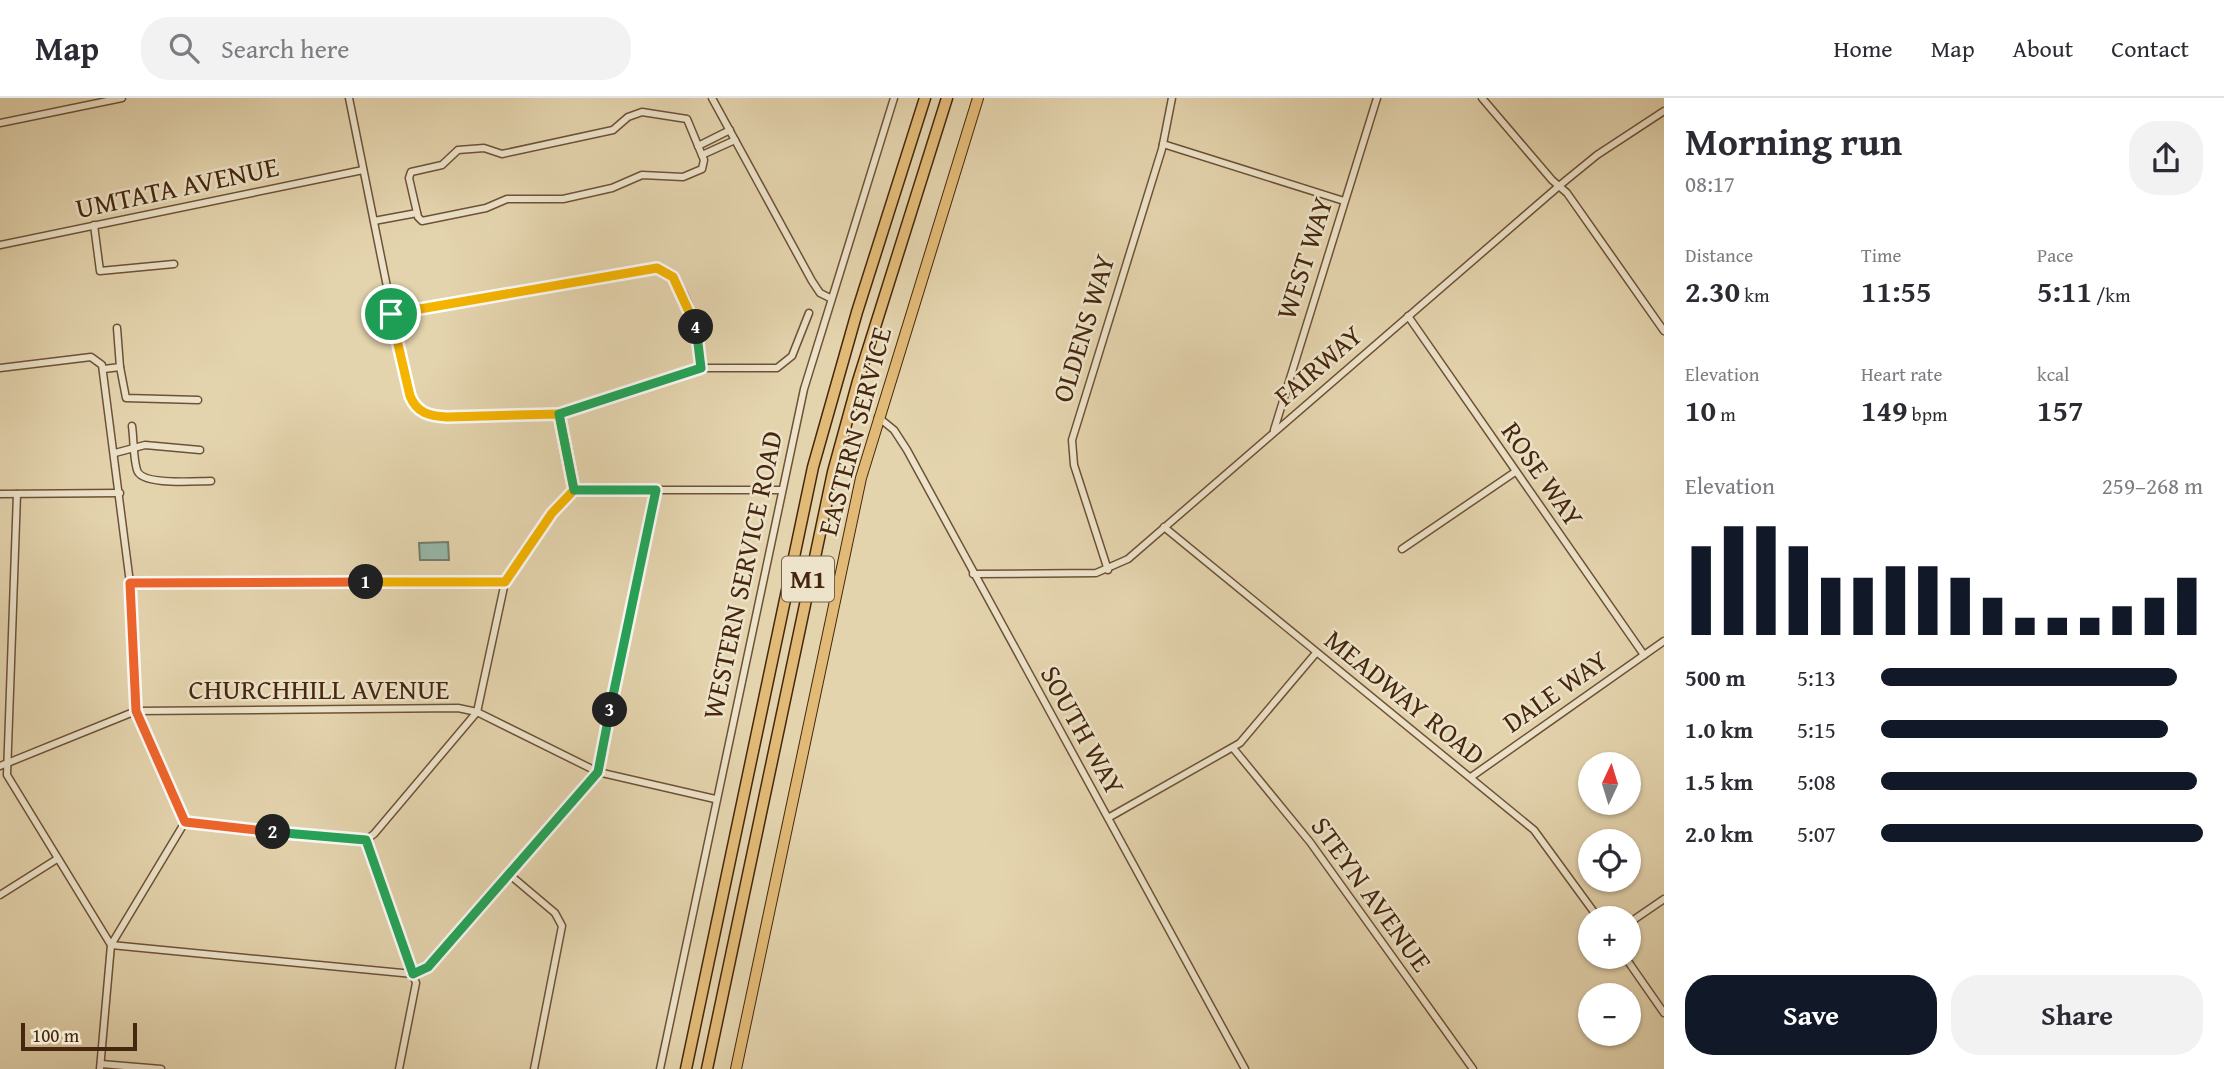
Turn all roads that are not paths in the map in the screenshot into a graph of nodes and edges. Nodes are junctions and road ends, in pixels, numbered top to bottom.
1 (122, 98) edge
2 (349, 98) edge
3 (712, 98) edge
4 (894, 98) edge
5 (925, 98) edge
6 (947, 98) edge
7 (978, 98) edge
8 (1172, 98) edge
9 (1377, 98) edge
10 (1482, 98) edge
11 (1664, 111) edge
12 (0, 123) edge
13 (730, 130) junction
14 (735, 140) junction
15 (1163, 144) junction
16 (698, 146) junction
17 (702, 155) junction
18 (363, 170) junction
19 (1559, 186) junction
20 (1345, 201) junction
21 (417, 213) junction
22 (374, 221) junction
23 (94, 226) junction
24 (0, 245) edge
25 (174, 264) dead end
26 (830, 298) junction
27 (809, 313) dead end
28 (391, 314) junction
29 (1408, 316) junction
30 (117, 328) dead end
31 (1664, 331) edge
32 (120, 367) junction
33 (0, 368) edge
34 (701, 368) junction
35 (104, 369) junction
36 (198, 400) dead end
37 (559, 414) junction
38 (878, 417) junction
39 (132, 426) dead end
40 (1273, 432) junction
41 (135, 447) junction
42 (200, 450) dead end
43 (115, 453) junction
44 (1515, 472) junction
45 (211, 481) dead end
46 (574, 490) junction
47 (656, 490) junction
48 (781, 490) junction
49 (120, 493) junction
50 (0, 494) edge
51 (17, 494) junction
52 (1164, 527) junction
53 (1402, 550) dead end
54 (1108, 570) junction
55 (973, 574) junction
56 (505, 582) junction
57 (130, 583) junction
58 (1664, 641) edge
59 (1316, 653) junction
60 (1644, 655) junction
61 (136, 711) junction
62 (477, 712) junction
63 (1233, 748) junction
64 (3, 765) edge
65 (598, 772) junction
66 (1471, 777) junction
67 (715, 799) junction
68 (1108, 818) junction
69 (185, 822) junction
70 (366, 840) junction
71 (57, 859) junction
72 (510, 875) junction
73 (0, 895) edge
74 (1664, 899) edge
75 (1590, 906) edge
76 (1641, 915) edge
77 (111, 946) junction
78 (1633, 969) edge
79 (413, 974) junction
80 (1664, 1013) edge
81 (101, 1067) edge
82 (161, 1069) edge
83 (400, 1069) edge
84 (534, 1069) edge
85 (660, 1069) edge
86 (686, 1069) edge
87 (707, 1069) edge
88 (736, 1069) edge
89 (1245, 1069) edge
90 (1473, 1069) edge

1 - 12 street
2 - 18 street
3 - 13 street
4 - 26 street, WESTERN SERVICE ROAD
5 - 86 highway, M1
6 - 87 highway, M1
7 - 38 main road, EASTERN SERVICE
8 - 15 street, OLDENS WAY
9 - 20 street, WEST WAY
10 - 19 street
11 - 19 street, FAIRWAY
13 - 14 street
13 - 16 street
14 - 17 street
14 - 26 street
15 - 20 street
15 - 54 street, OLDENS WAY
16 - 17 street
16 - 21 street
17 - 21 street
18 - 22 street
18 - 23 street, UMTATA AVENUE
19 - 29 street, FAIRWAY
19 - 31 street
20 - 40 street, WEST WAY
21 - 22 street
22 - 28 street
23 - 24 street, UMTATA AVENUE
23 - 25 street
26 - 48 street, WESTERN SERVICE ROAD
27 - 34 street
28 - 34 street
28 - 37 street
29 - 40 street, FAIRWAY
29 - 44 street, ROSE WAY
30 - 32 street
32 - 35 street
32 - 36 street
33 - 35 street
34 - 37 street
35 - 43 street
37 - 46 street
38 - 55 street, SOUTH WAY
38 - 88 main road, EASTERN SERVICE
39 - 41 street
40 - 52 street, FAIRWAY
41 - 42 street
41 - 43 street
41 - 45 street
43 - 49 street
44 - 53 street
44 - 60 street, ROSE WAY
46 - 47 street
46 - 56 street
47 - 48 street
47 - 65 street
48 - 67 street, WESTERN SERVICE ROAD
49 - 51 street
49 - 57 street
50 - 51 street
51 - 64 street
52 - 54 street, FAIRWAY
52 - 59 street, MEADWAY ROAD
54 - 55 street, FAIRWAY
55 - 68 street, SOUTH WAY
56 - 57 street
56 - 62 street
57 - 61 street
58 - 60 street, DALE WAY
59 - 63 street
59 - 66 street, MEADWAY ROAD
60 - 66 street, DALE WAY
61 - 62 street, CHURCHHILL AVENUE
61 - 64 street, CHURCHHILL AVENUE
61 - 69 street
62 - 65 street, CHURCHHILL AVENUE
62 - 70 street
63 - 68 street
63 - 90 street, STEYN AVENUE
64 - 71 street
65 - 67 street, CHURCHHILL AVENUE
65 - 72 street
66 - 75 street, MEADWAY ROAD
67 - 85 street, WESTERN SERVICE ROAD
68 - 89 street, SOUTH WAY
69 - 70 street
69 - 77 street
70 - 79 street
71 - 73 street
71 - 77 street
72 - 79 street
72 - 84 street
74 - 76 street
77 - 79 street
77 - 81 street
78 - 80 street
79 - 83 street
81 - 82 street

